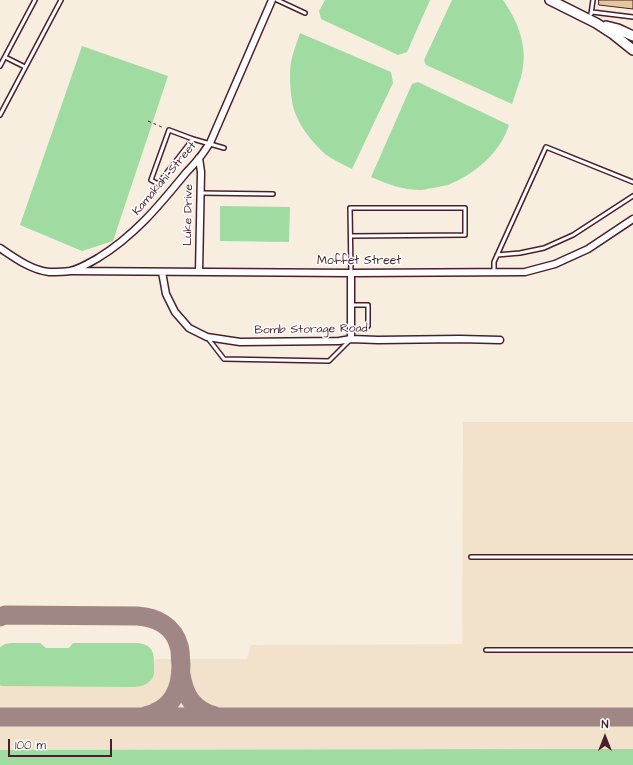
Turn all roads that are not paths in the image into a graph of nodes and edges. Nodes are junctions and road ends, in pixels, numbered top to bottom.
1 (35, 0) edge
2 (61, 0) edge
3 (272, 0) edge
4 (277, 0) edge
5 (550, 0) edge
6 (593, 0) edge
7 (305, 13) dead end
8 (633, 17) edge
9 (592, 18) junction
10 (633, 36) edge
11 (633, 50) edge
12 (5, 57) junction
13 (0, 66) edge
14 (25, 67) junction
15 (0, 115) edge
16 (193, 139) junction
17 (210, 143) junction
18 (224, 148) dead end
19 (200, 158) junction
20 (633, 182) edge
21 (200, 193) junction
22 (273, 194) dead end
23 (633, 196) edge
24 (633, 219) edge
25 (351, 236) junction
26 (0, 248) edge
27 (497, 255) junction
28 (71, 271) junction
29 (162, 272) junction
30 (199, 272) junction
31 (494, 272) junction
32 (351, 273) junction
33 (351, 305) junction
34 (368, 326) dead end
35 (207, 337) junction
36 (351, 338) junction
37 (500, 340) dead end
38 (471, 557) dead end
39 (633, 557) edge
40 (486, 650) dead end
41 (633, 650) edge

1 - 12 lane
2 - 14 lane
3 - 17 street, Kamakahi Street
4 - 7 lane
5 - 9 street
6 - 9 lane
8 - 9 lane
9 - 10 street
9 - 11 street
12 - 13 lane
12 - 14 lane
14 - 15 lane
16 - 16 lane
16 - 17 lane
17 - 18 lane
17 - 19 street, Kamakahi Street
19 - 21 street, Luke Drive
19 - 28 street, Kamakahi Street
20 - 27 lane
21 - 22 lane
21 - 30 street, Luke Drive
23 - 27 lane
24 - 31 street, Moffet Street
25 - 25 lane
25 - 32 lane
26 - 28 street, Kamakahi Street
27 - 31 lane
28 - 29 street, Moffet Street
29 - 30 street, Moffet Street
29 - 35 street, Bomb Storage Road
30 - 32 street, Moffet Street
31 - 32 street, Moffet Street
32 - 33 street
33 - 34 lane
33 - 36 street
35 - 36 street, Bomb Storage Road
35 - 36 lane
36 - 37 street, Bomb Storage Road
38 - 39 lane
40 - 41 lane

